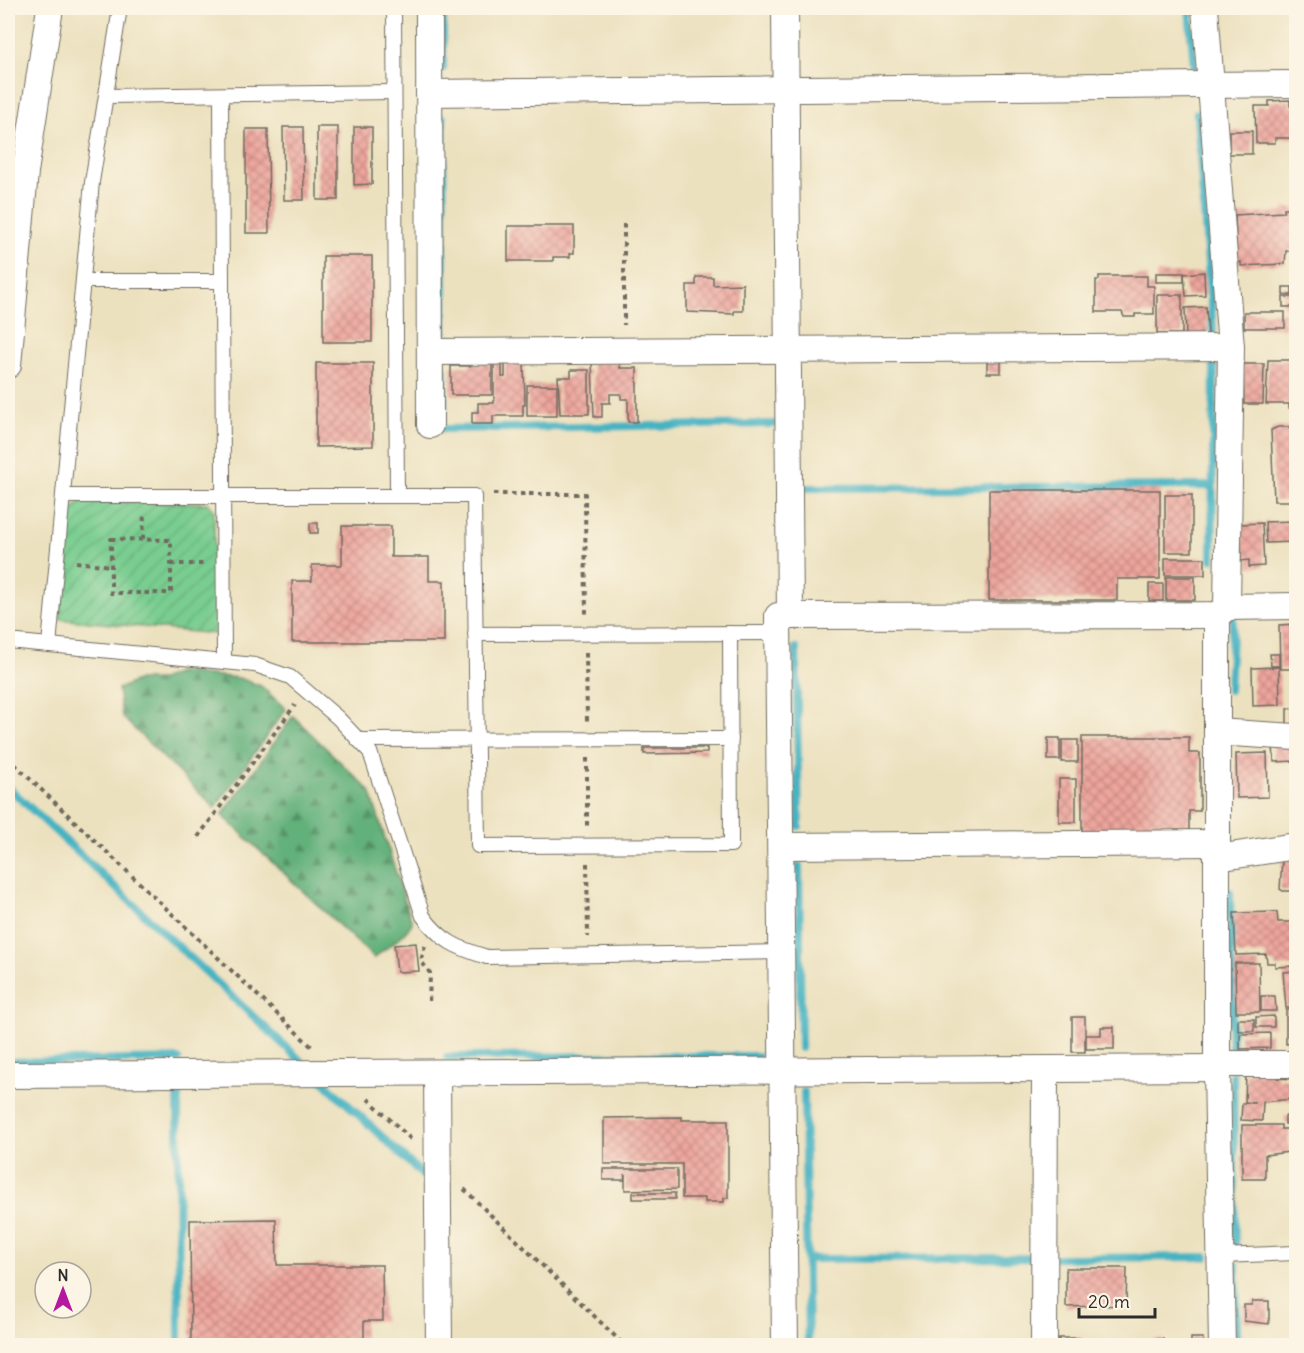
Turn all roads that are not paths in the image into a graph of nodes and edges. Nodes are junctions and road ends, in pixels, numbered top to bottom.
1 (50, 8) edge
2 (120, 8) edge
3 (394, 8) edge
4 (429, 8) edge
5 (785, 8) edge
6 (1205, 8) edge
7 (1211, 84) junction
8 (1296, 84) edge
9 (786, 88) junction
10 (394, 92) junction
11 (429, 93) junction
12 (221, 94) junction
13 (106, 96) junction
14 (83, 281) junction
15 (222, 281) junction
16 (1231, 347) junction
17 (788, 350) junction
18 (430, 352) junction
19 (8, 365) edge
20 (430, 425) dead end
21 (63, 496) junction
22 (224, 496) junction
23 (397, 496) junction
24 (1296, 606) edge
25 (1222, 611) junction
26 (784, 624) junction
27 (730, 633) junction
28 (475, 634) junction
29 (8, 641) edge
30 (49, 645) junction
31 (224, 662) junction
32 (1217, 732) junction
33 (1296, 736) edge
34 (476, 739) junction
35 (731, 739) junction
36 (358, 740) junction
37 (781, 846) junction
38 (1296, 846) edge
39 (1217, 851) junction
40 (782, 952) junction
41 (1296, 1064) edge
42 (1217, 1066) junction
43 (1045, 1070) junction
44 (783, 1071) junction
45 (438, 1073) junction
46 (8, 1075) edge
47 (1296, 1253) edge
48 (1220, 1256) junction
49 (439, 1346) edge
50 (785, 1346) edge
51 (1044, 1346) edge
52 (1222, 1346) edge

1 - 19 street
2 - 13 lane
3 - 10 lane
4 - 11 street
5 - 9 street
6 - 7 street
7 - 8 street
7 - 9 street
7 - 16 street
9 - 11 street
9 - 17 street
10 - 12 lane
10 - 23 lane
11 - 18 street
12 - 13 lane
12 - 15 lane
13 - 14 lane
14 - 15 lane
14 - 21 lane
15 - 22 lane
16 - 17 street
16 - 25 street
17 - 18 street
17 - 26 street
18 - 20 street
21 - 22 lane
21 - 30 lane
22 - 23 lane
22 - 31 lane
23 - 28 lane
24 - 25 street
25 - 26 street
25 - 32 street
26 - 27 lane
26 - 37 street
27 - 28 lane
27 - 35 lane
28 - 34 lane
29 - 30 lane
30 - 31 lane
31 - 36 lane
32 - 33 street
32 - 39 street
34 - 35 lane
34 - 35 lane
34 - 36 lane
36 - 40 lane
37 - 39 street
37 - 40 street
38 - 39 street
39 - 42 street
40 - 44 street
41 - 42 street
42 - 43 street
42 - 48 street
43 - 44 street
43 - 51 street
44 - 45 street
44 - 50 street
45 - 46 street
45 - 49 street
47 - 48 lane
48 - 52 street

